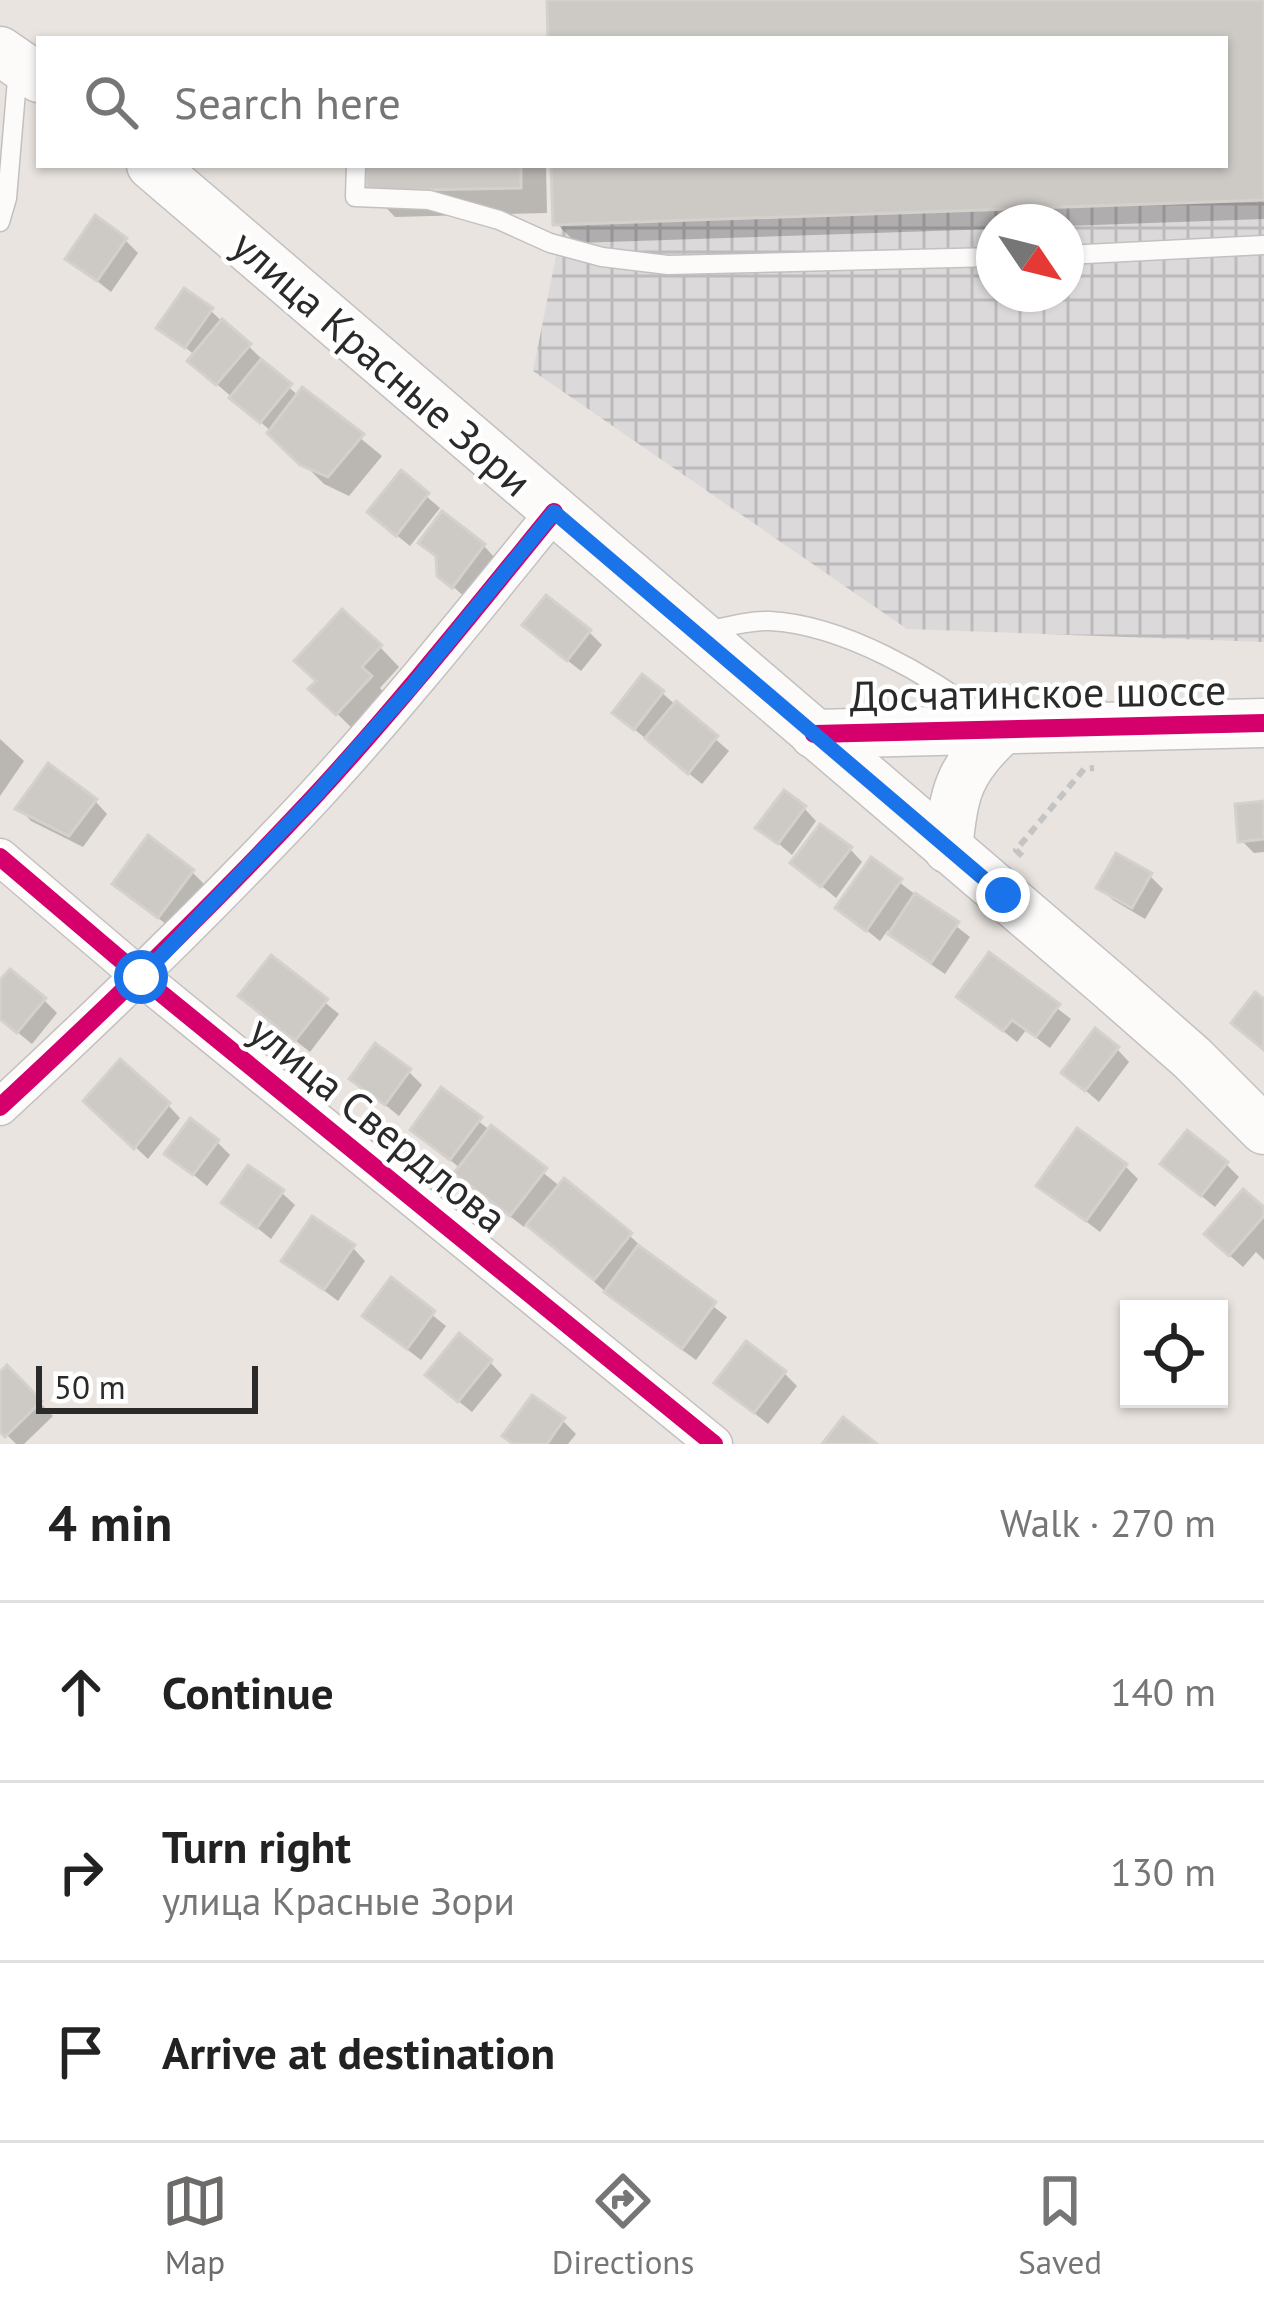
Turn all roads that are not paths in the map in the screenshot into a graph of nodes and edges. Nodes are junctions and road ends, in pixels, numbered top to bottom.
1 (19, 64) edge
2 (154, 168) edge
3 (356, 168) edge
4 (0, 222) edge
5 (1264, 245) edge
6 (1084, 254) edge
7 (976, 257) edge
8 (554, 512) junction
9 (694, 633) junction
10 (1264, 723) edge
11 (1002, 730) junction
12 (814, 734) junction
13 (948, 848) junction
14 (0, 857) edge
15 (141, 977) junction
16 (0, 1107) edge
17 (1264, 1130) edge
18 (713, 1444) edge

1 - 4 lane
2 - 8 main road, улица Красные Зори
3 - 7 lane
5 - 6 lane
8 - 9 main road, улица Красные Зори
8 - 15 street
9 - 11 lane
9 - 12 main road, улица Красные Зори
10 - 11 main road, Досчатинское шоссе
11 - 12 main road, Досчатинское шоссе
11 - 13 main road, Досчатинское шоссе
12 - 13 main road, улица Красные Зори
13 - 17 main road, улица Красные Зори
14 - 15 street, улица Свердлова
15 - 16 street
15 - 18 street, улица Свердлова

